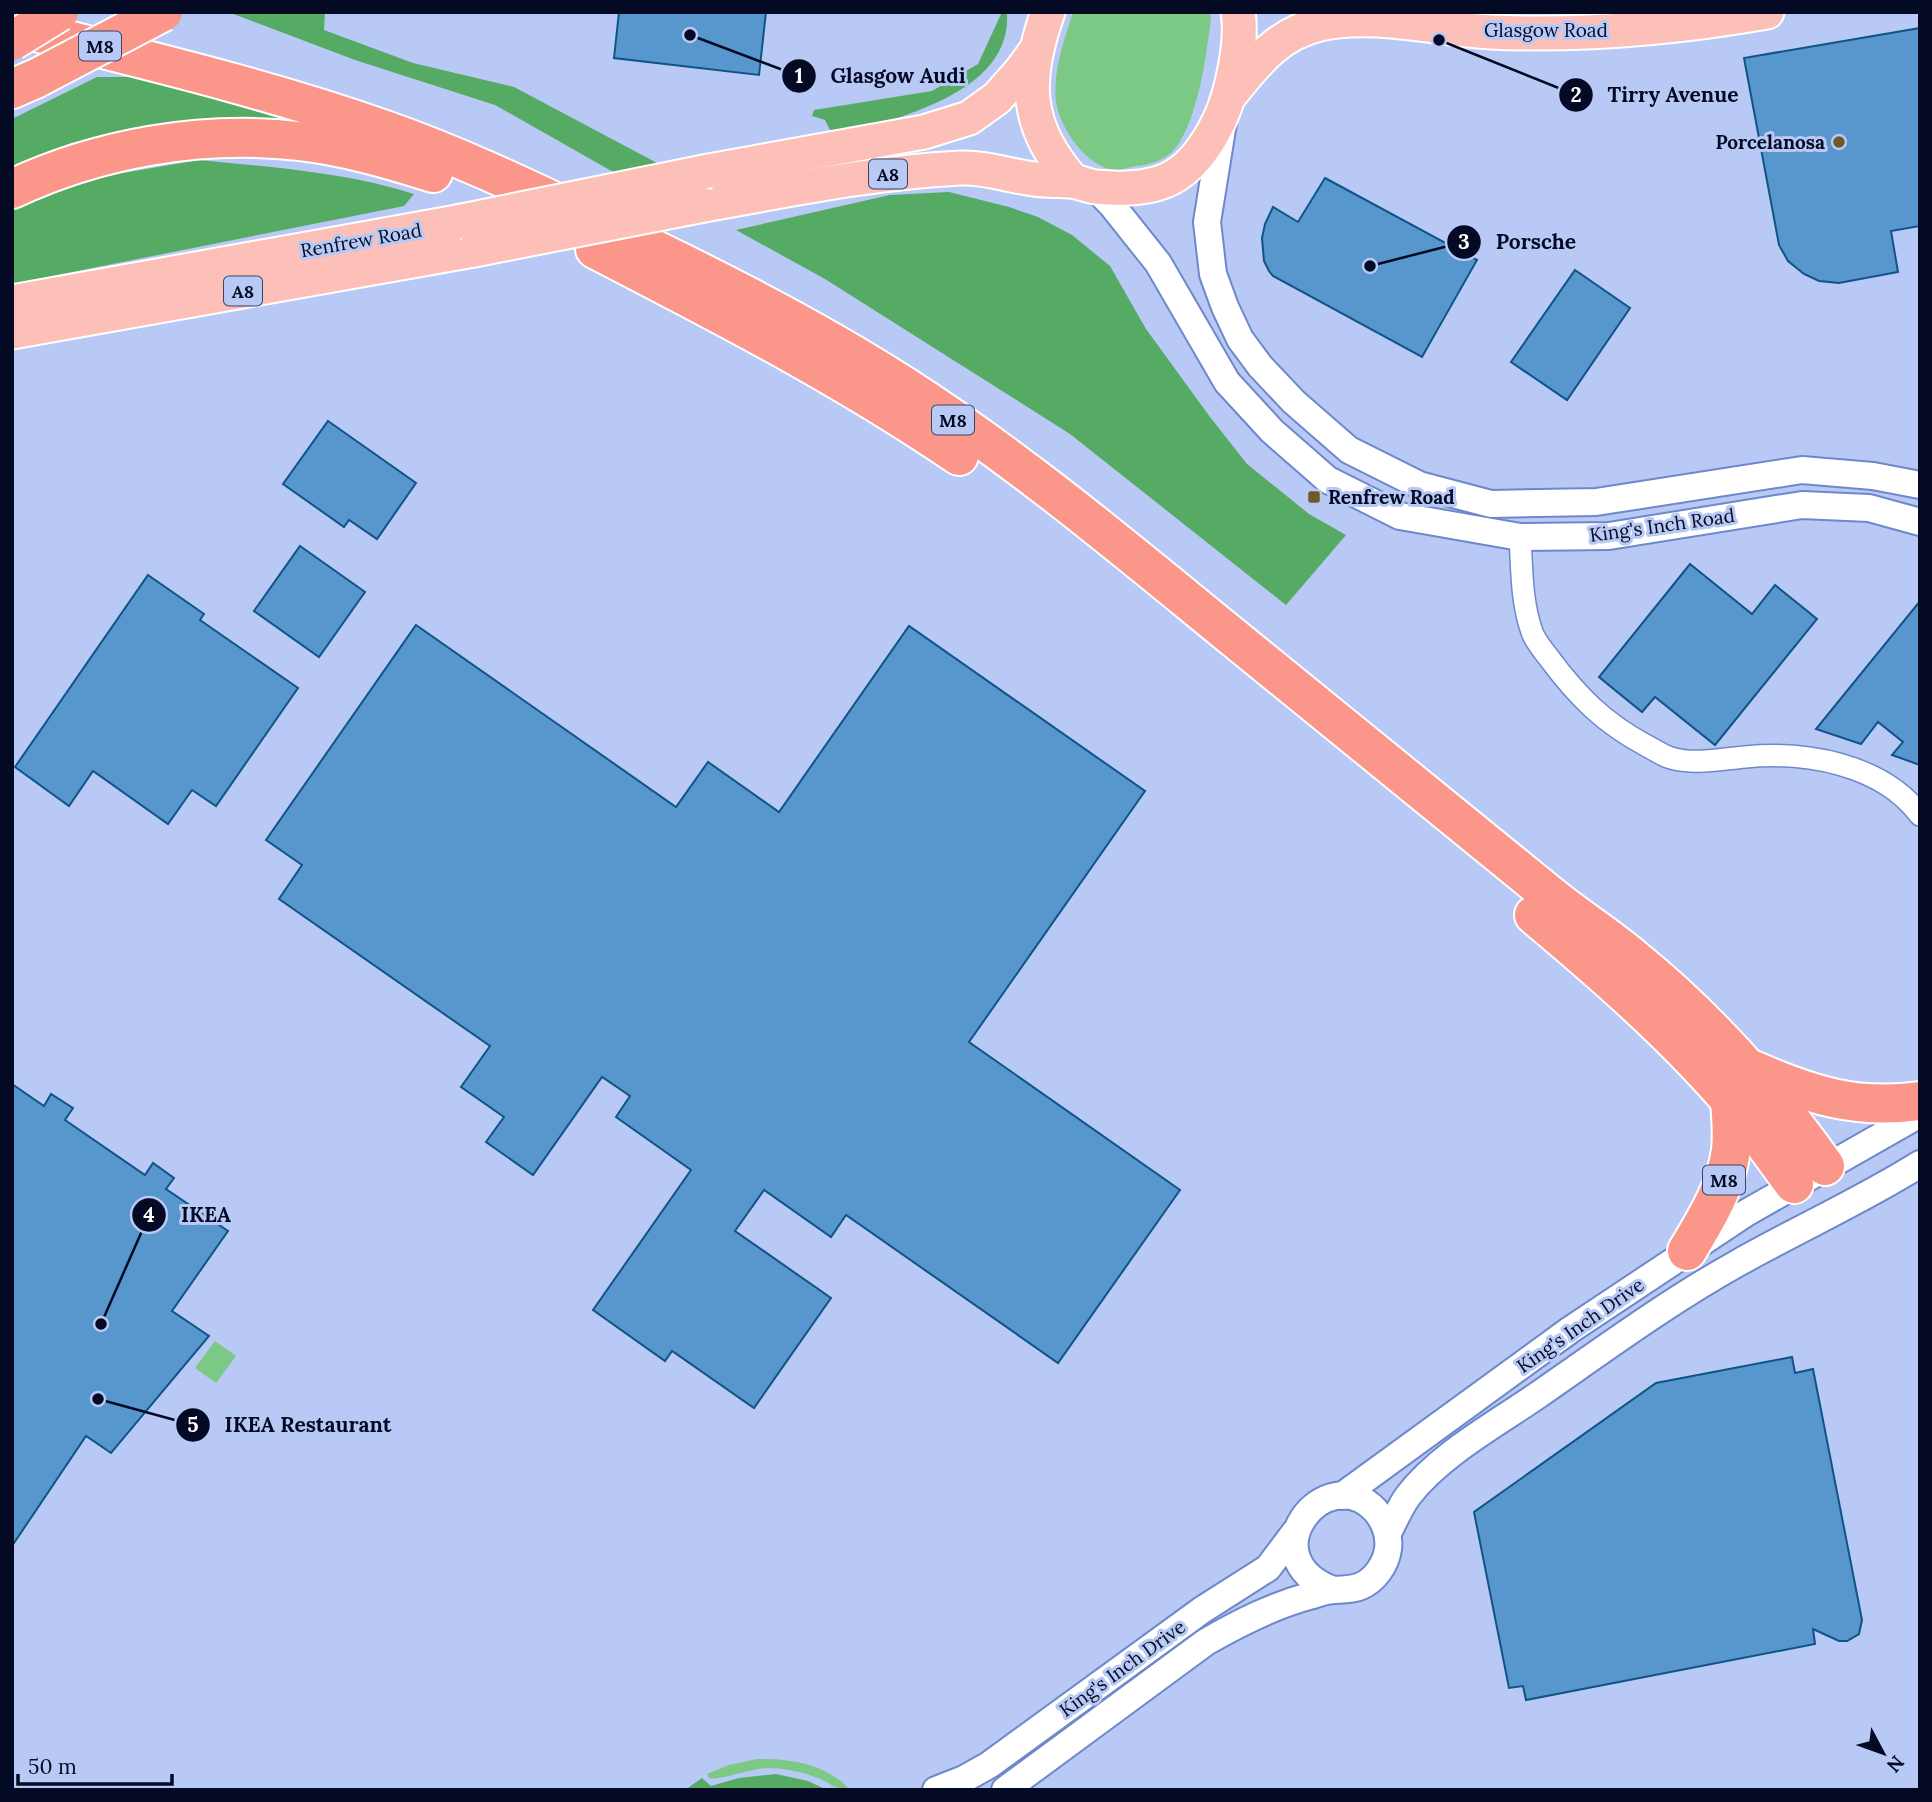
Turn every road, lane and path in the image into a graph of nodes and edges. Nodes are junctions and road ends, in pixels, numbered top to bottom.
1 (59, 12) edge
2 (163, 12) edge
3 (1238, 12) edge
4 (1767, 12) edge
5 (1399, 18) edge
6 (1043, 24) edge
7 (12, 26) edge
8 (12, 41) edge
9 (25, 83) edge
10 (1227, 102) junction
11 (1083, 184) junction
12 (12, 188) edge
13 (466, 236) junction
14 (12, 303) edge
15 (12, 332) edge
16 (1920, 485) edge
17 (1920, 522) edge
18 (1520, 537) junction
19 (1920, 815) edge
20 (1739, 1084) junction
21 (1920, 1101) edge
22 (1920, 1114) edge
23 (1920, 1164) edge
24 (1810, 1175) junction
25 (1849, 1205) junction
26 (1817, 1222) junction
27 (1687, 1251) junction
28 (1342, 1496) junction
29 (1295, 1532) junction
30 (1388, 1534) junction
31 (1333, 1590) junction
32 (911, 1790) edge
33 (921, 1790) edge
34 (936, 1790) edge
35 (1005, 1790) edge

1 - 8 highway, M8, bridge
2 - 9 highway, M8, bridge
3 - 10 main road
4 - 5 main road, Glasgow Road
5 - 10 main road, Glasgow Road
6 - 11 main road
6 - 13 main road, Renfrew Road / A8, bridge
7 - 20 highway, M8
10 - 11 main road
10 - 16 street, King's Inch Road
11 - 13 main road, Renfrew Road / A8, bridge
11 - 18 street, King's Inch Road
12 - 20 highway, M8
13 - 14 main road, Renfrew Road / A8
13 - 15 main road, Renfrew Road / A8
17 - 18 street, King's Inch Road
18 - 19 street
20 - 21 highway, M8
20 - 24 highway, M8
20 - 27 highway, M8
22 - 24 street, King's Inch Drive
23 - 25 street, King's Inch Drive
24 - 25 street
24 - 26 street
24 - 27 street, King's Inch Drive
25 - 26 street, King's Inch Drive
26 - 30 street, King's Inch Drive
27 - 28 street, King's Inch Drive
28 - 29 street, King's Inch Drive
28 - 30 street
29 - 31 street
29 - 34 street, King's Inch Drive
30 - 31 street, King's Inch Drive
31 - 35 street, King's Inch Drive
32 - 33 street

